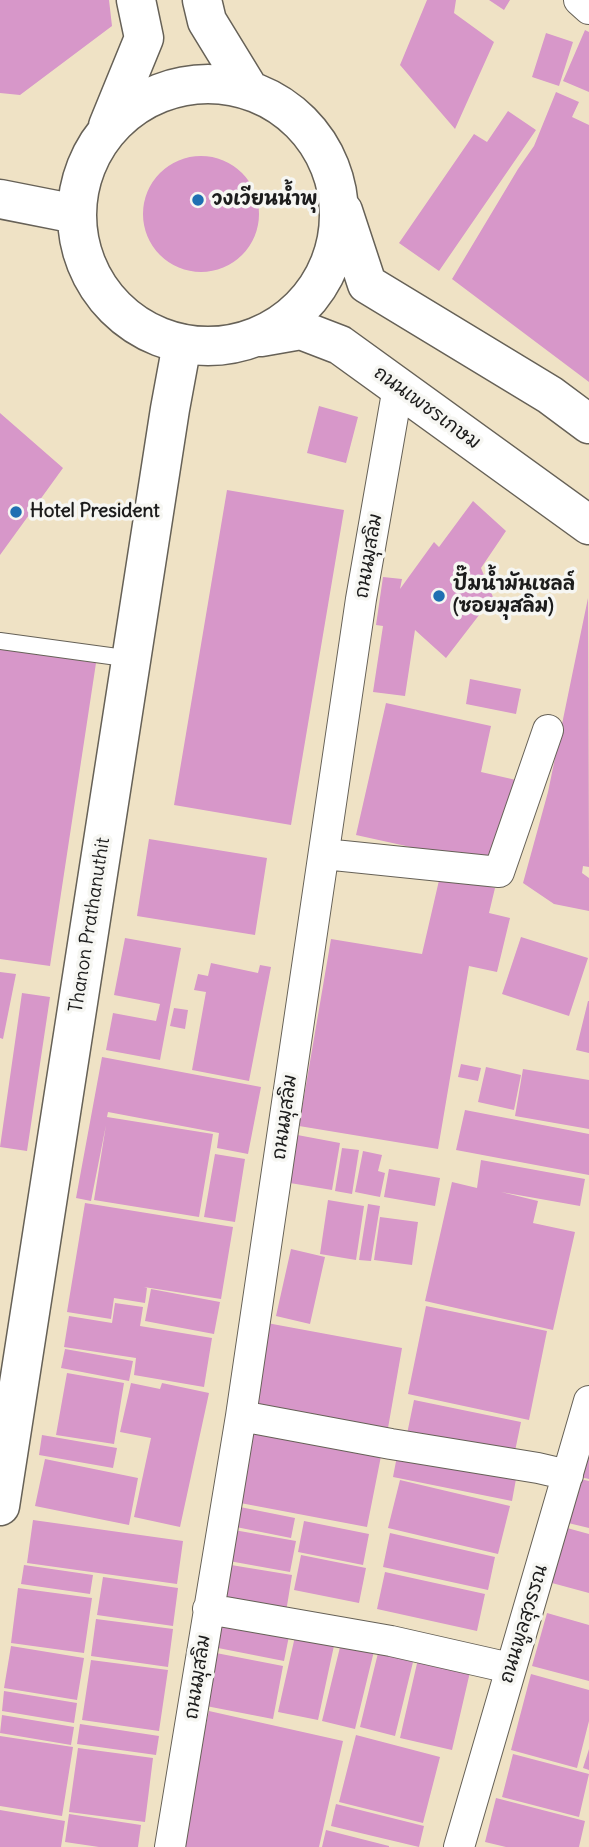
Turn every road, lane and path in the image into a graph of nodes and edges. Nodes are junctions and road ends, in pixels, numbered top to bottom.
1 (136, 0) edge
2 (202, 0) edge
3 (579, 0) edge
4 (589, 9) edge
5 (248, 88) junction
6 (106, 131) junction
7 (338, 195) junction
8 (0, 199) edge
9 (76, 214) junction
10 (252, 339) junction
11 (182, 344) junction
12 (398, 387) junction
13 (589, 424) edge
14 (589, 525) edge
15 (0, 641) edge
16 (132, 659) junction
17 (548, 730) dead end
18 (324, 854) junction
19 (589, 1401) edge
20 (241, 1416) junction
21 (568, 1475) junction
22 (0, 1506) edge
23 (208, 1609) junction
24 (510, 1668) junction
25 (170, 1847) edge
26 (459, 1847) edge

1 - 6 main road
2 - 5 main road
3 - 4 street
5 - 6 main road
5 - 7 main road
6 - 9 main road
7 - 10 main road
7 - 13 main road
8 - 9 main road
9 - 11 main road, ถนนเพชรเกษม
10 - 11 main road, ถนนเพชรเกษม
10 - 12 main road, ถนนเพชรเกษม
11 - 16 main road, Thanon Prathanuthit
12 - 14 main road, ถนนเพชรเกษม
12 - 18 street, ถนนมุสลิม
15 - 16 lane
16 - 22 main road, Thanon Prathanuthit
17 - 18 street
18 - 20 street, ถนนมุสลิม
19 - 21 street, ถนนพูลสุวรรณ
20 - 21 street
20 - 23 street, ถนนมุสลิม
21 - 24 street, ถนนพูลสุวรรณ
23 - 24 street
23 - 25 street, ถนนมุสลิม
24 - 26 street, ถนนพูลสุวรรณ

